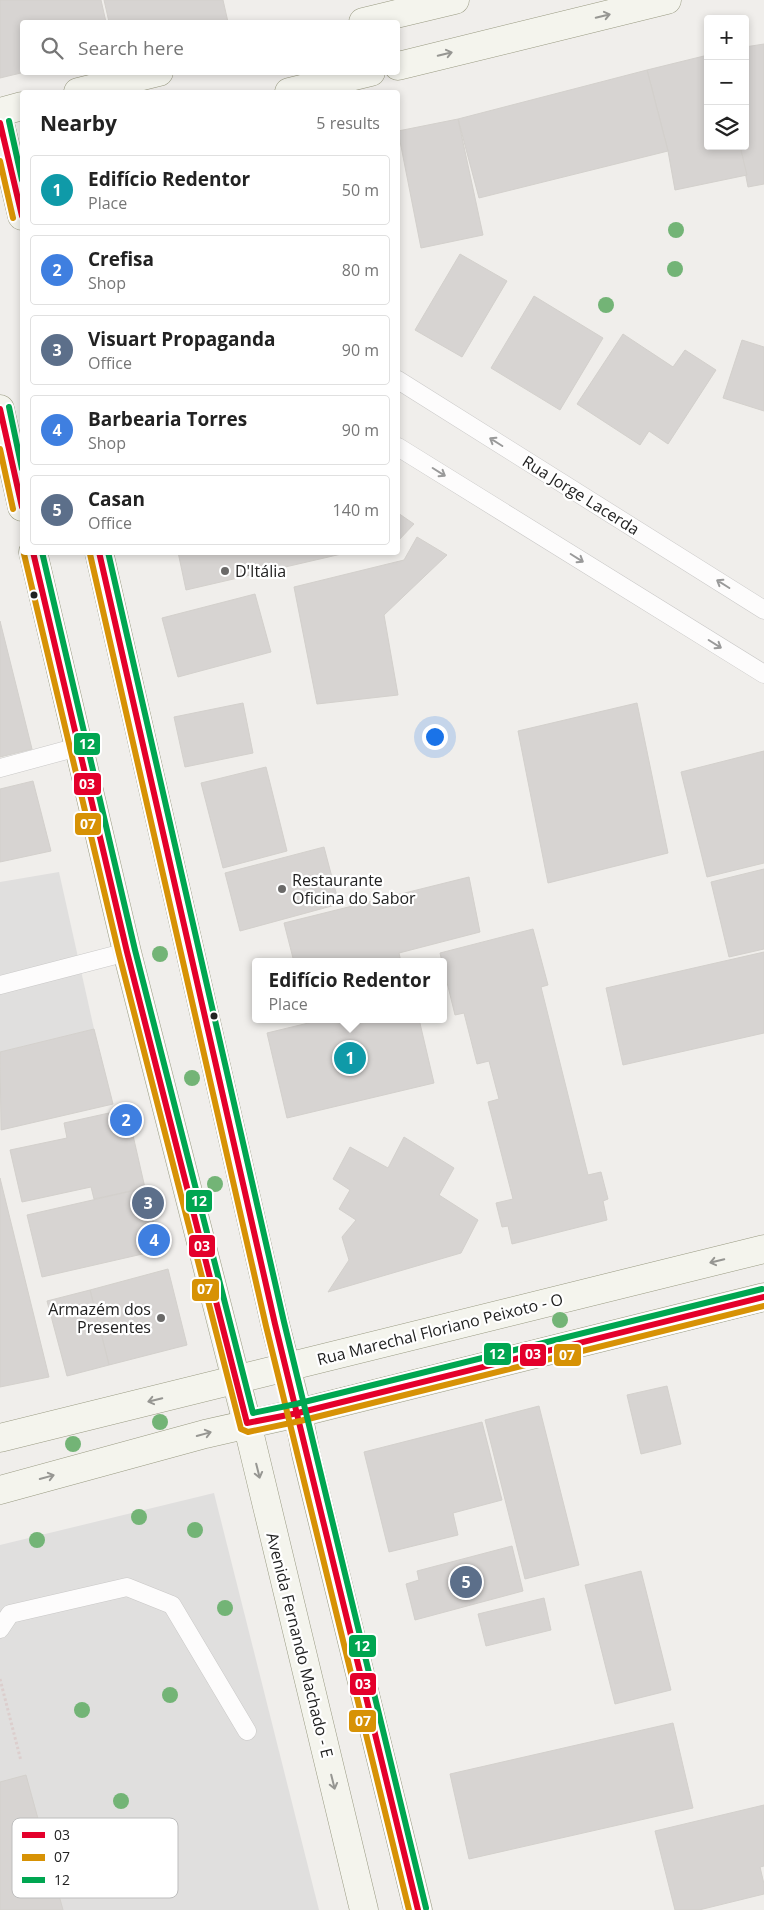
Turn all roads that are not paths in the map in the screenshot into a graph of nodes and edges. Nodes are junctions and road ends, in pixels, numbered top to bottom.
1 (455, 0) edge
2 (667, 0) edge
3 (371, 20) edge
4 (400, 66) edge
5 (147, 75) edge
6 (359, 75) edge
7 (86, 90) edge
8 (297, 90) edge
9 (20, 107) edge
10 (0, 112) edge
11 (0, 123) edge
12 (11, 159) edge
13 (20, 206) edge
14 (400, 381) edge
15 (0, 409) edge
16 (400, 448) edge
17 (20, 498) edge
18 (34, 555) edge
19 (100, 555) edge
20 (764, 610) edge
21 (764, 674) edge
22 (78, 747) junction
23 (0, 768) edge
24 (127, 952) junction
25 (0, 985) edge
26 (764, 1249) edge
27 (764, 1297) edge
28 (285, 1368) junction
29 (236, 1380) junction
30 (298, 1414) junction
31 (247, 1423) junction
32 (0, 1438) edge
33 (0, 1490) edge
34 (0, 1629) edge
35 (247, 1731) dead end
36 (364, 1910) edge
37 (418, 1910) edge

1 - 3 street
4 -> 2 street
5 - 7 street
6 - 8 street
9 - 10 street
11 - 12 street
12 - 13 street
20 -> 14 lane, Rua Jorge Lacerda
15 - 17 street
16 -> 21 lane
18 - 22 street, Avenida Fernando Machado - E
19 - 28 street
22 - 23 lane
22 - 24 street, Avenida Fernando Machado - E
24 - 25 lane
24 - 29 street, Avenida Fernando Machado - E
26 -> 28 street, Rua Marechal Floriano Peixoto - O
27 - 30 street
28 - 29 street, Rua Marechal Floriano Peixoto - O
28 - 30 street
29 - 31 street, Avenida Fernando Machado - E
29 -> 32 street, Rua Marechal Floriano Peixoto - O
30 - 31 street
30 - 37 street
33 -> 31 street
31 -> 36 street, Avenida Fernando Machado - E
34 - 35 lane

